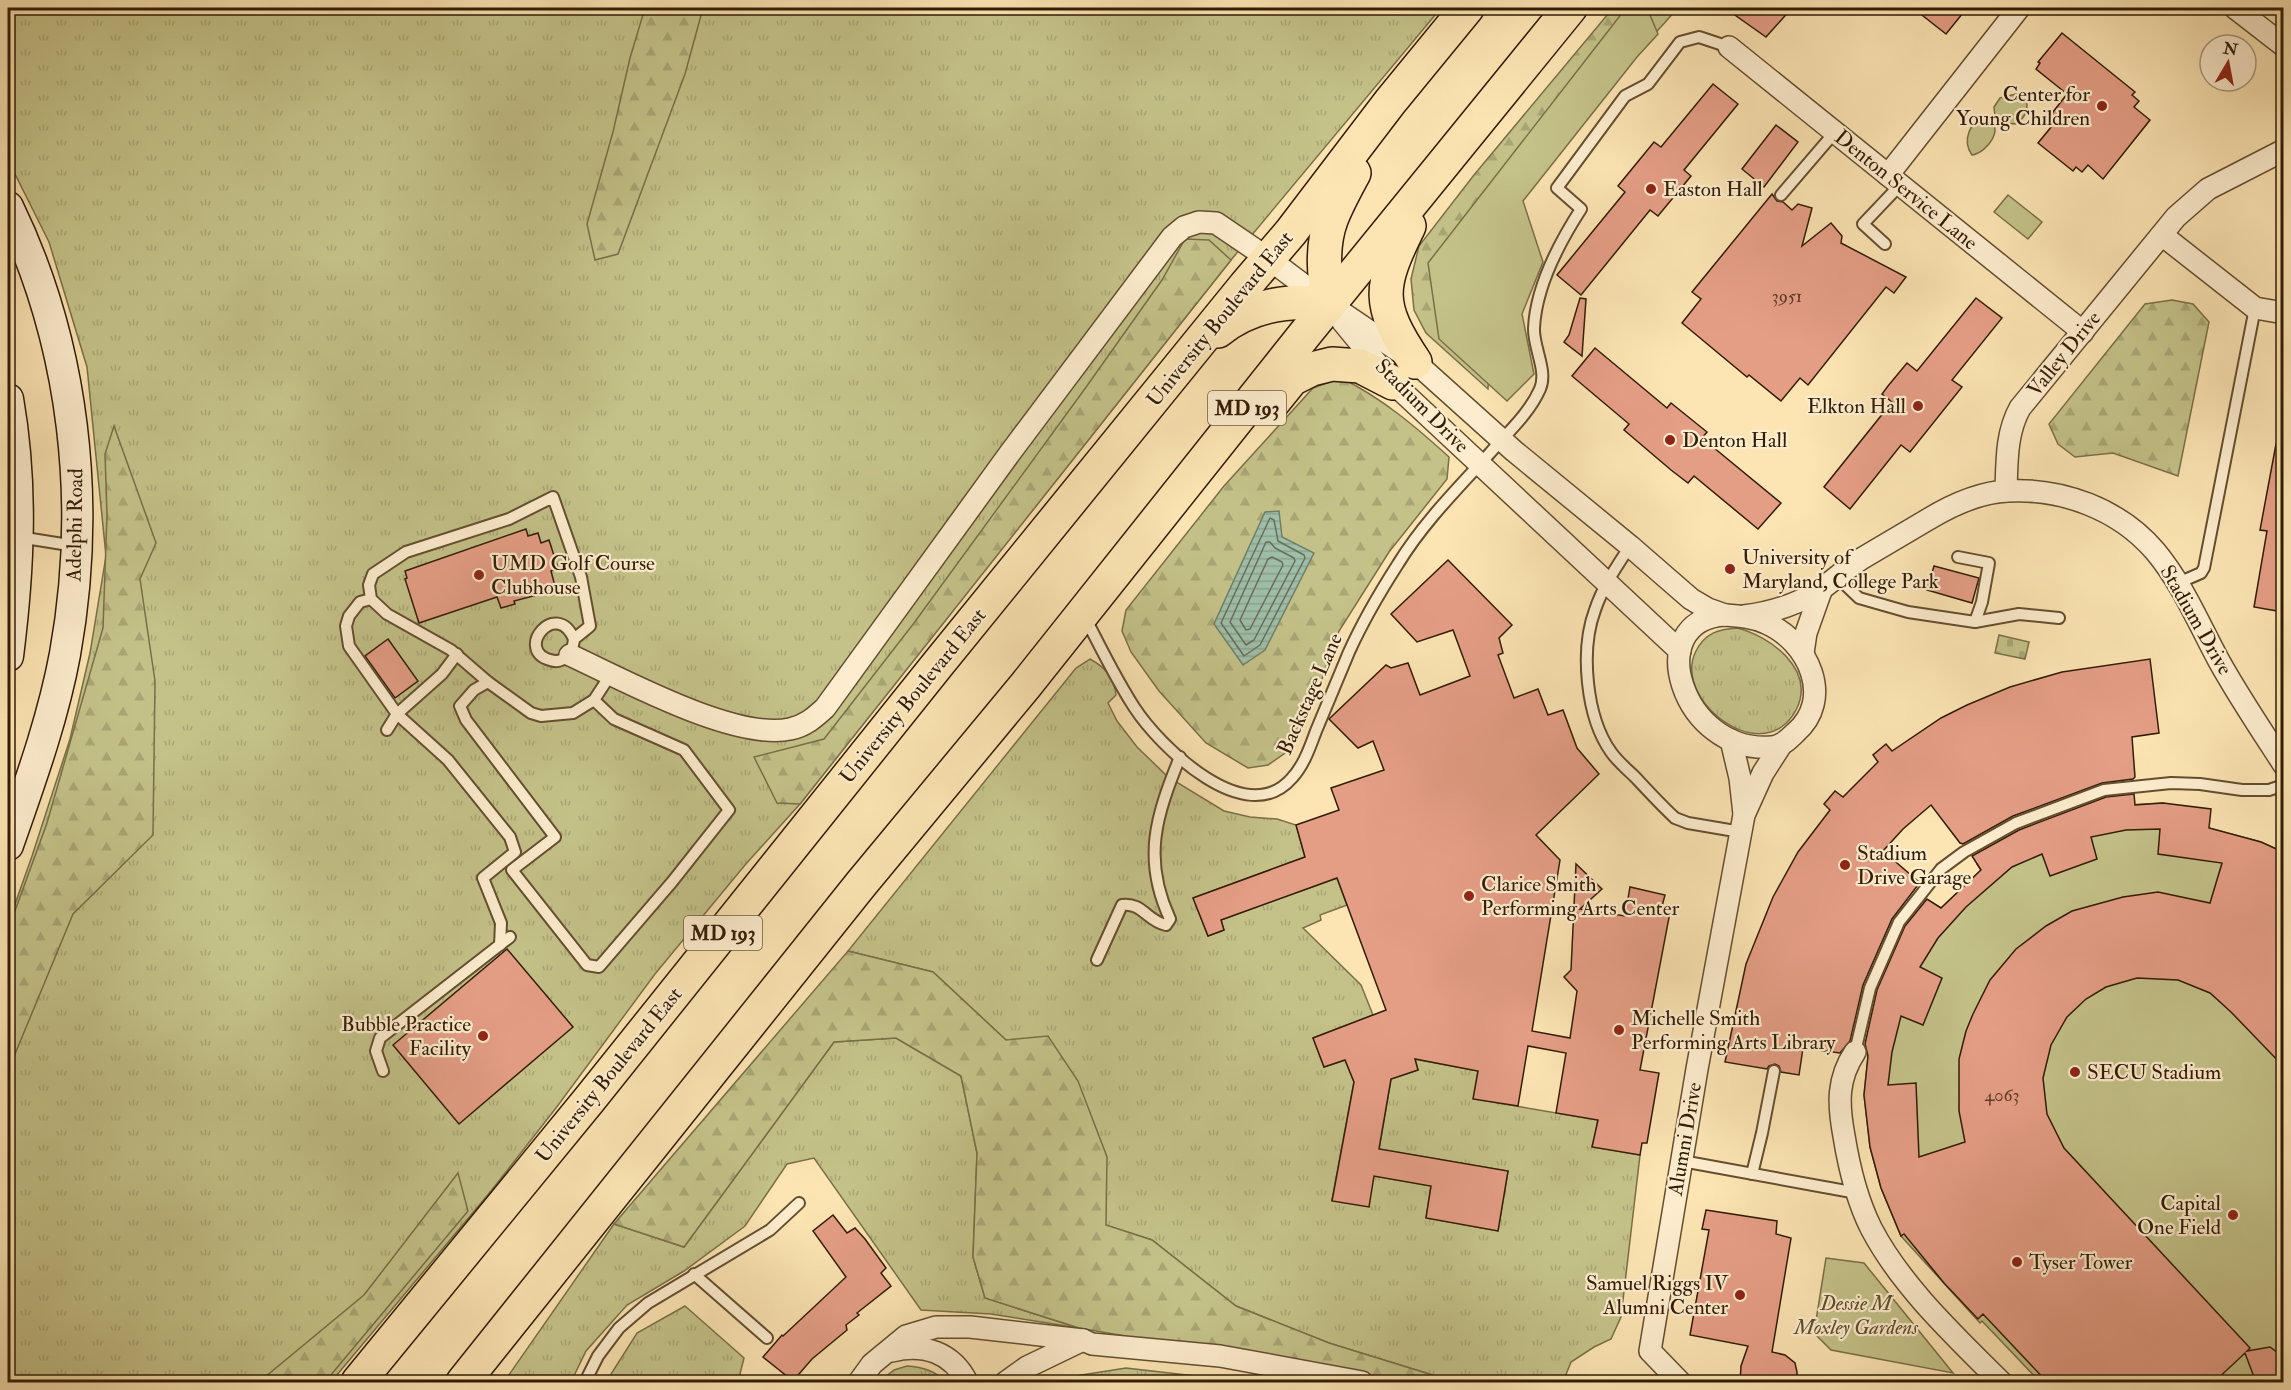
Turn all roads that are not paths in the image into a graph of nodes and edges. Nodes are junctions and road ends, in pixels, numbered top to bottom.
1 (1467, 8) edge
2 (1570, 8) edge
3 (2019, 8) edge
4 (2235, 8) edge
5 (2283, 46) edge
6 (1730, 48) joint
7 (1390, 102) junction
8 (1835, 132) junction
9 (2283, 150) edge
10 (1440, 169) junction
11 (1894, 180) junction
12 (1781, 195) dead end
13 (8, 207) edge
14 (2162, 235) junction
15 (1885, 244) dead end
16 (1269, 259) junction
17 (1329, 304) junction
18 (2255, 308) junction
19 (2283, 313) edge
20 (2083, 332) junction
21 (1182, 365) junction
22 (1404, 372) junction
23 (8, 399) edge
24 (1501, 440) junction
25 (1480, 463) junction
26 (2006, 491) junction
27 (1165, 512) junction
28 (13, 536) edge
29 (76, 546) junction
30 (1630, 546) junction
31 (1958, 557) dead end
32 (1829, 582) junction
33 (1606, 583) junction
34 (2178, 583) junction
35 (371, 599) junction
36 (1083, 613) junction
37 (1735, 616) junction
38 (2059, 618) dead end
39 (10, 621) edge
40 (1975, 622) junction
41 (572, 647) joint
42 (1680, 651) junction
43 (457, 654) junction
44 (1803, 654) junction
45 (8, 656) edge
46 (611, 674) junction
47 (488, 682) junction
48 (594, 700) junction
49 (397, 714) junction
50 (387, 730) dead end
51 (1731, 740) junction
52 (1781, 745) junction
53 (1180, 757) junction
54 (2283, 765) edge
55 (2283, 785) edge
56 (1743, 823) junction
57 (8, 845) edge
58 (510, 937) dead end
59 (500, 945) junction
60 (1097, 960) dead end
61 (1855, 1052) joint
62 (383, 1071) dead end
63 (1774, 1071) dead end
64 (1682, 1161) junction
65 (1752, 1174) junction
66 (1858, 1193) junction
67 (799, 1203) dead end
68 (694, 1274) junction
69 (767, 1338) dead end
70 (1083, 1340) junction
71 (888, 1352) junction
72 (357, 1383) edge
73 (462, 1383) edge
74 (585, 1383) edge
75 (859, 1383) edge
76 (967, 1383) edge
77 (1006, 1383) edge
78 (1362, 1383) edge
79 (1680, 1383) edge
80 (2001, 1383) edge

1 - 7 main road, University Boulevard East / MD 193
2 - 10 main road, MD 193
3 - 11 street
4 - 5 street
6 - 8 street, Denton Service Lane
6 - 24 lane, Backstage Lane
7 - 16 main road, University Boulevard East / MD 193
7 - 17 main road
8 - 11 street, Denton Service Lane
8 - 12 lane
9 - 14 street, Valley Drive
10 - 17 main road, MD 193
10 - 22 main road
11 - 15 lane
11 - 20 street, Denton Service Lane
13 - 29 main road, Adelphi Road
14 - 18 street
14 - 20 street, Valley Drive
16 - 17 street
16 - 21 main road, University Boulevard East / MD 193
16 - 46 street
17 - 21 main road
17 - 22 street, Stadium Drive
17 - 22 street, Stadium Drive
17 - 27 main road, MD 193
18 - 19 street
18 - 34 lane
20 - 26 street, Valley Drive
21 - 72 main road, University Boulevard East / MD 193
22 - 24 street, Stadium Drive
22 - 25 street, Stadium Drive
22 - 27 main road
23 - 28 main road
24 - 25 lane, Backstage Lane
24 - 30 street, Stadium Drive
25 - 33 street, Stadium Drive
25 - 53 lane, Backstage Lane
26 - 32 street, Stadium Drive
26 - 34 street, Stadium Drive
27 - 36 main road, MD 193
28 - 29 lane
28 - 39 main road
29 - 57 main road, Adelphi Road
30 - 33 lane
30 - 37 street, Stadium Drive
31 - 40 lane
32 - 37 street, Stadium Drive
32 - 40 lane
32 - 44 street
33 - 42 street, Stadium Drive
33 - 56 lane
34 - 54 street, Stadium Drive
35 - 41 lane
35 - 43 lane
35 - 49 lane
36 - 53 lane, Backstage Lane
36 - 73 main road, MD 193
37 - 42 street
37 - 44 street
38 - 40 lane
39 - 45 main road
41 - 46 street
42 - 51 street
43 - 47 lane
43 - 49 lane
44 - 52 street
46 - 48 lane
47 - 48 lane
47 - 48 lane
49 - 50 lane
49 - 59 lane
51 - 52 street
51 - 56 street
52 - 56 street
53 - 60 lane
55 - 61 lane
56 - 64 street, Alumni Drive
58 - 59 lane
59 - 62 lane
61 - 66 street
63 - 65 lane
64 - 65 lane
64 - 79 street, Alumni Drive
65 - 66 lane
66 - 80 street
67 - 68 lane
68 - 69 lane
68 - 74 lane
70 - 71 street
70 - 77 street
70 - 78 street
71 - 75 street
71 - 76 street

